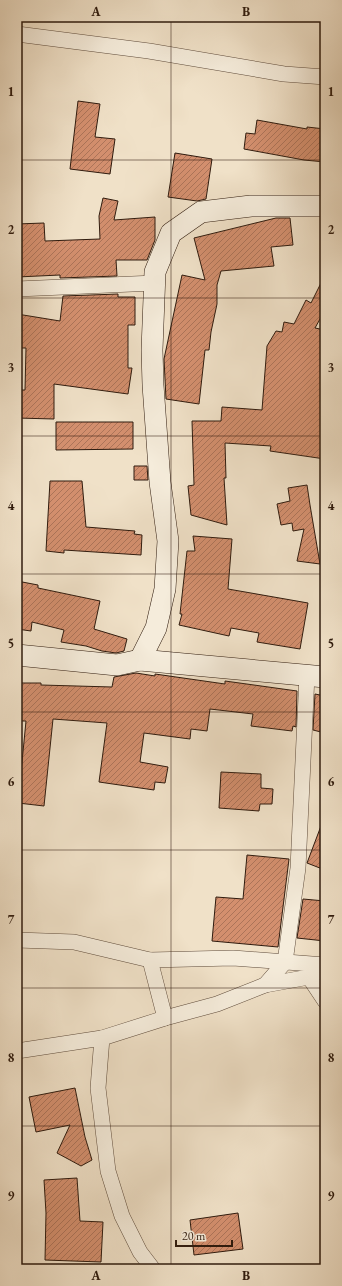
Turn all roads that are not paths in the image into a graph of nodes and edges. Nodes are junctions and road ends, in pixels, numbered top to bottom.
1 (17, 34) edge
2 (325, 77) edge
3 (325, 206) edge
4 (154, 284) junction
5 (17, 290) edge
6 (17, 655) edge
7 (140, 660) junction
8 (316, 676) edge
9 (17, 940) edge
10 (150, 960) junction
11 (286, 962) junction
12 (325, 967) edge
13 (309, 977) junction
14 (265, 985) junction
15 (325, 1001) edge
16 (165, 1018) junction
17 (102, 1038) junction
18 (17, 1051) edge
19 (152, 1269) edge

1 - 2 street
3 - 4 street
4 - 5 street
4 - 7 street
6 - 7 street
7 - 8 street
8 - 11 street
9 - 10 street
10 - 11 street
10 - 16 street
11 - 12 street
11 - 14 street
12 - 13 street
13 - 14 street
13 - 15 street
14 - 16 street
16 - 17 street
17 - 18 street
17 - 19 street

